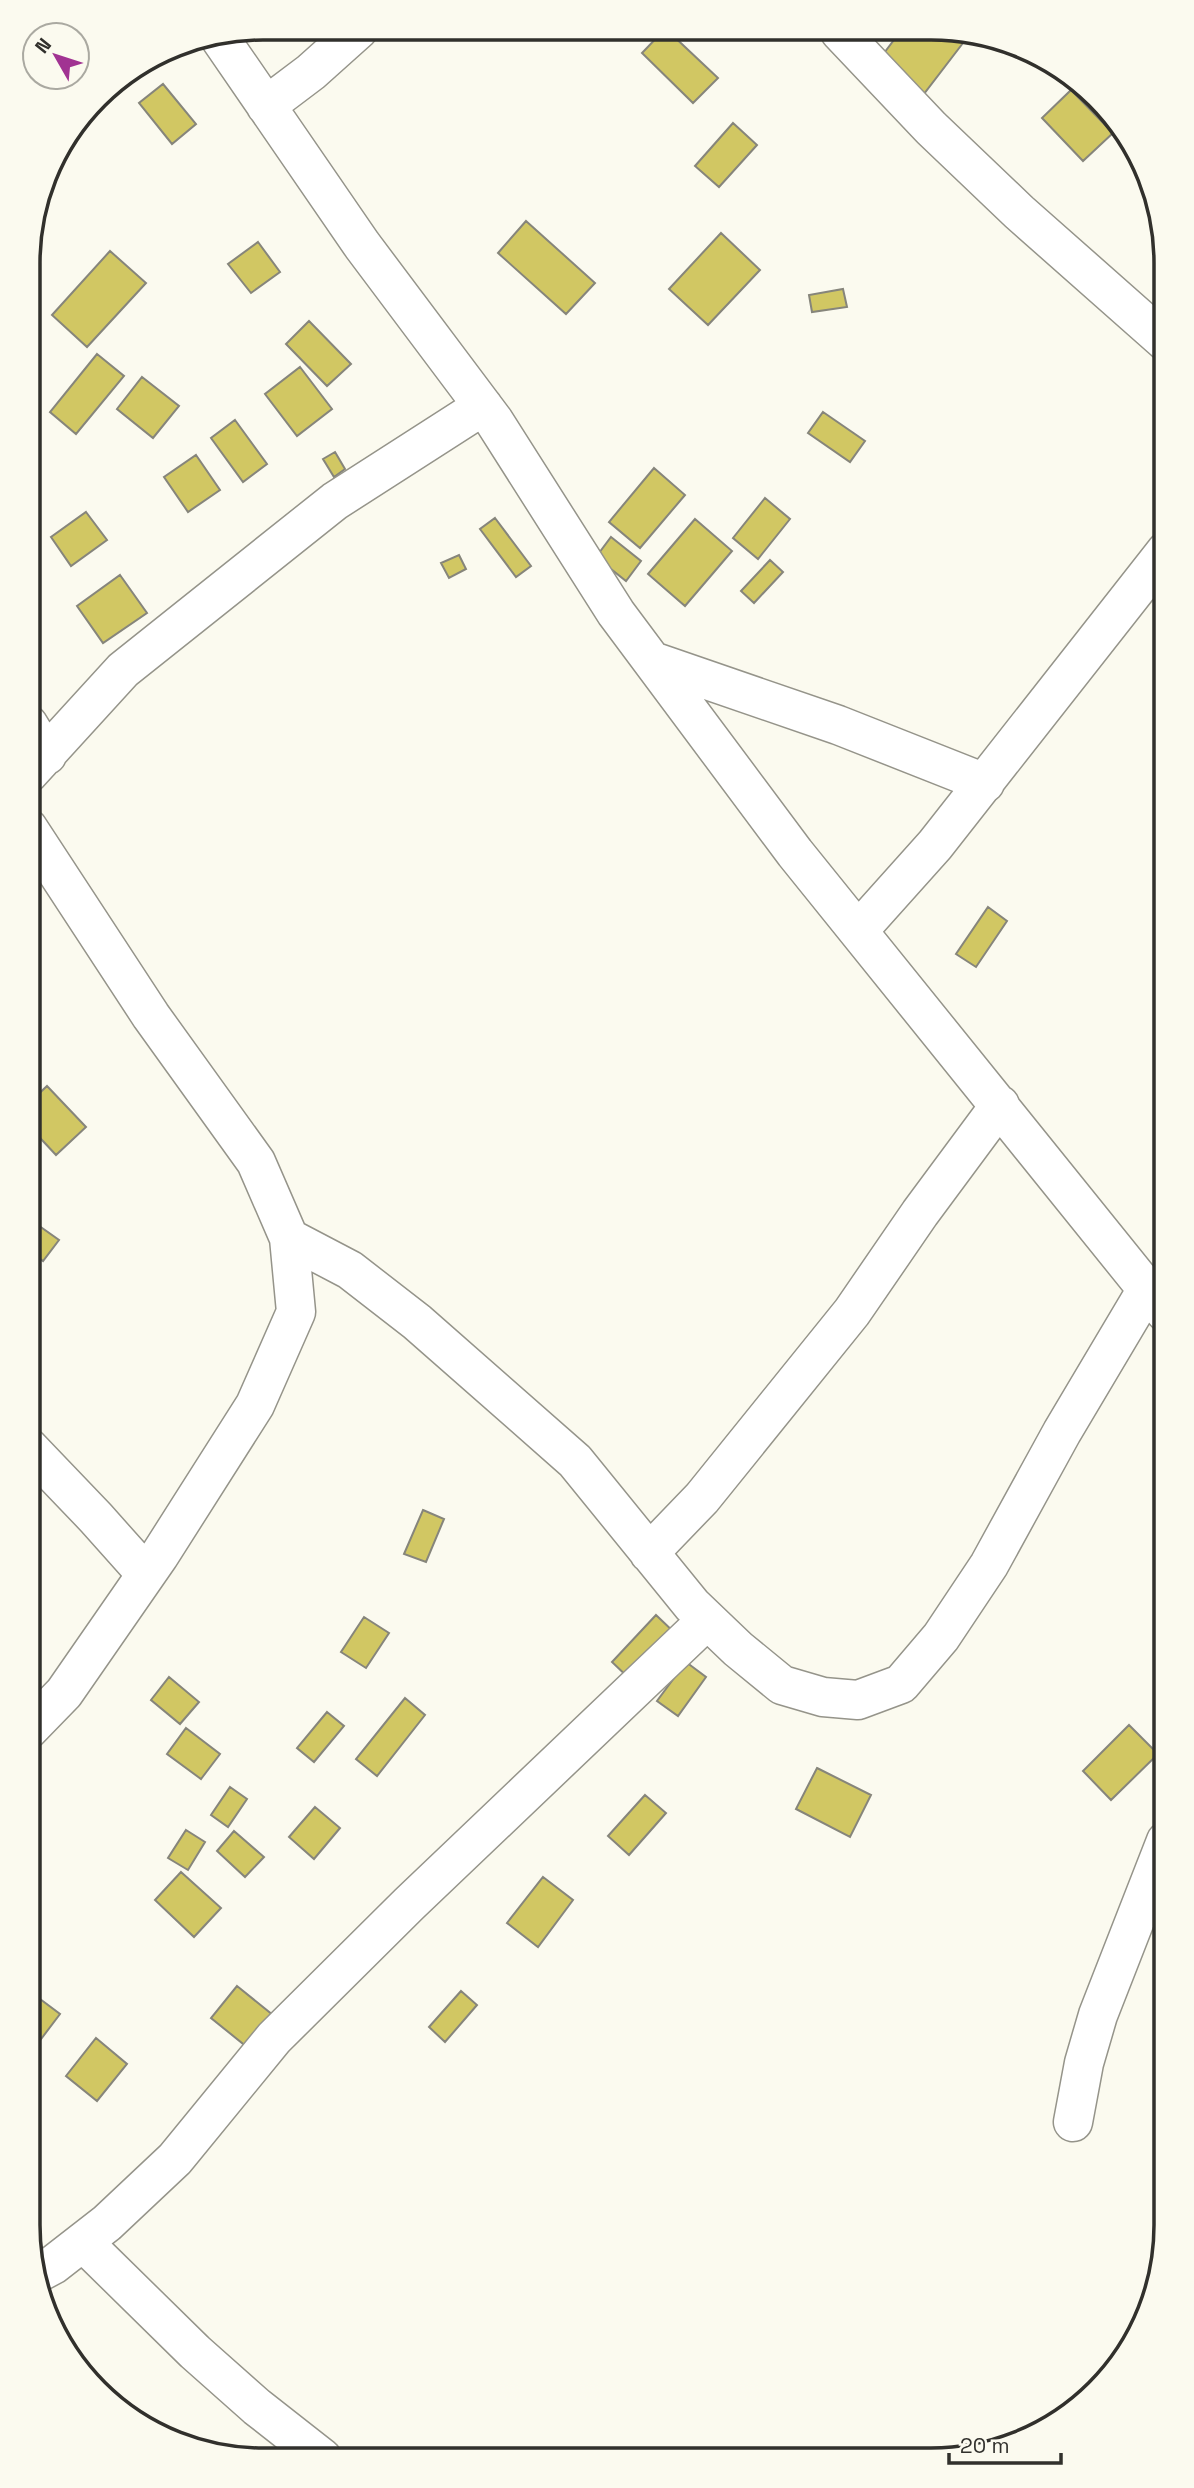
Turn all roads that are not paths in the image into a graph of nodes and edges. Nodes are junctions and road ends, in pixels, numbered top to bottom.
1 (848, 40) edge
2 (346, 41) edge
3 (224, 44) edge
4 (266, 106) junction
5 (1154, 331) edge
6 (483, 406) junction
7 (1154, 567) edge
8 (652, 662) junction
9 (41, 746) edge
10 (985, 783) junction
11 (41, 847) edge
12 (858, 930) junction
13 (1000, 1105) junction
14 (289, 1238) junction
15 (1153, 1298) edge
16 (1153, 1305) edge
17 (40, 1460) edge
18 (649, 1553) junction
19 (146, 1574) junction
20 (707, 1620) junction
21 (40, 1717) edge
22 (1153, 1878) edge
23 (1073, 2122) dead end
24 (83, 2242) junction
25 (45, 2269) edge
26 (309, 2448) edge

1 - 5 street
2 - 4 street
3 - 4 street
4 - 6 street
6 - 8 street
6 - 9 street
7 - 10 street
8 - 10 street
8 - 12 street
10 - 12 street
11 - 14 street
12 - 13 street
13 - 15 street
13 - 18 street
14 - 18 street
14 - 19 street
16 - 20 street
17 - 19 street
18 - 20 street
19 - 21 street
20 - 24 street
22 - 23 street
24 - 25 street
24 - 26 street

